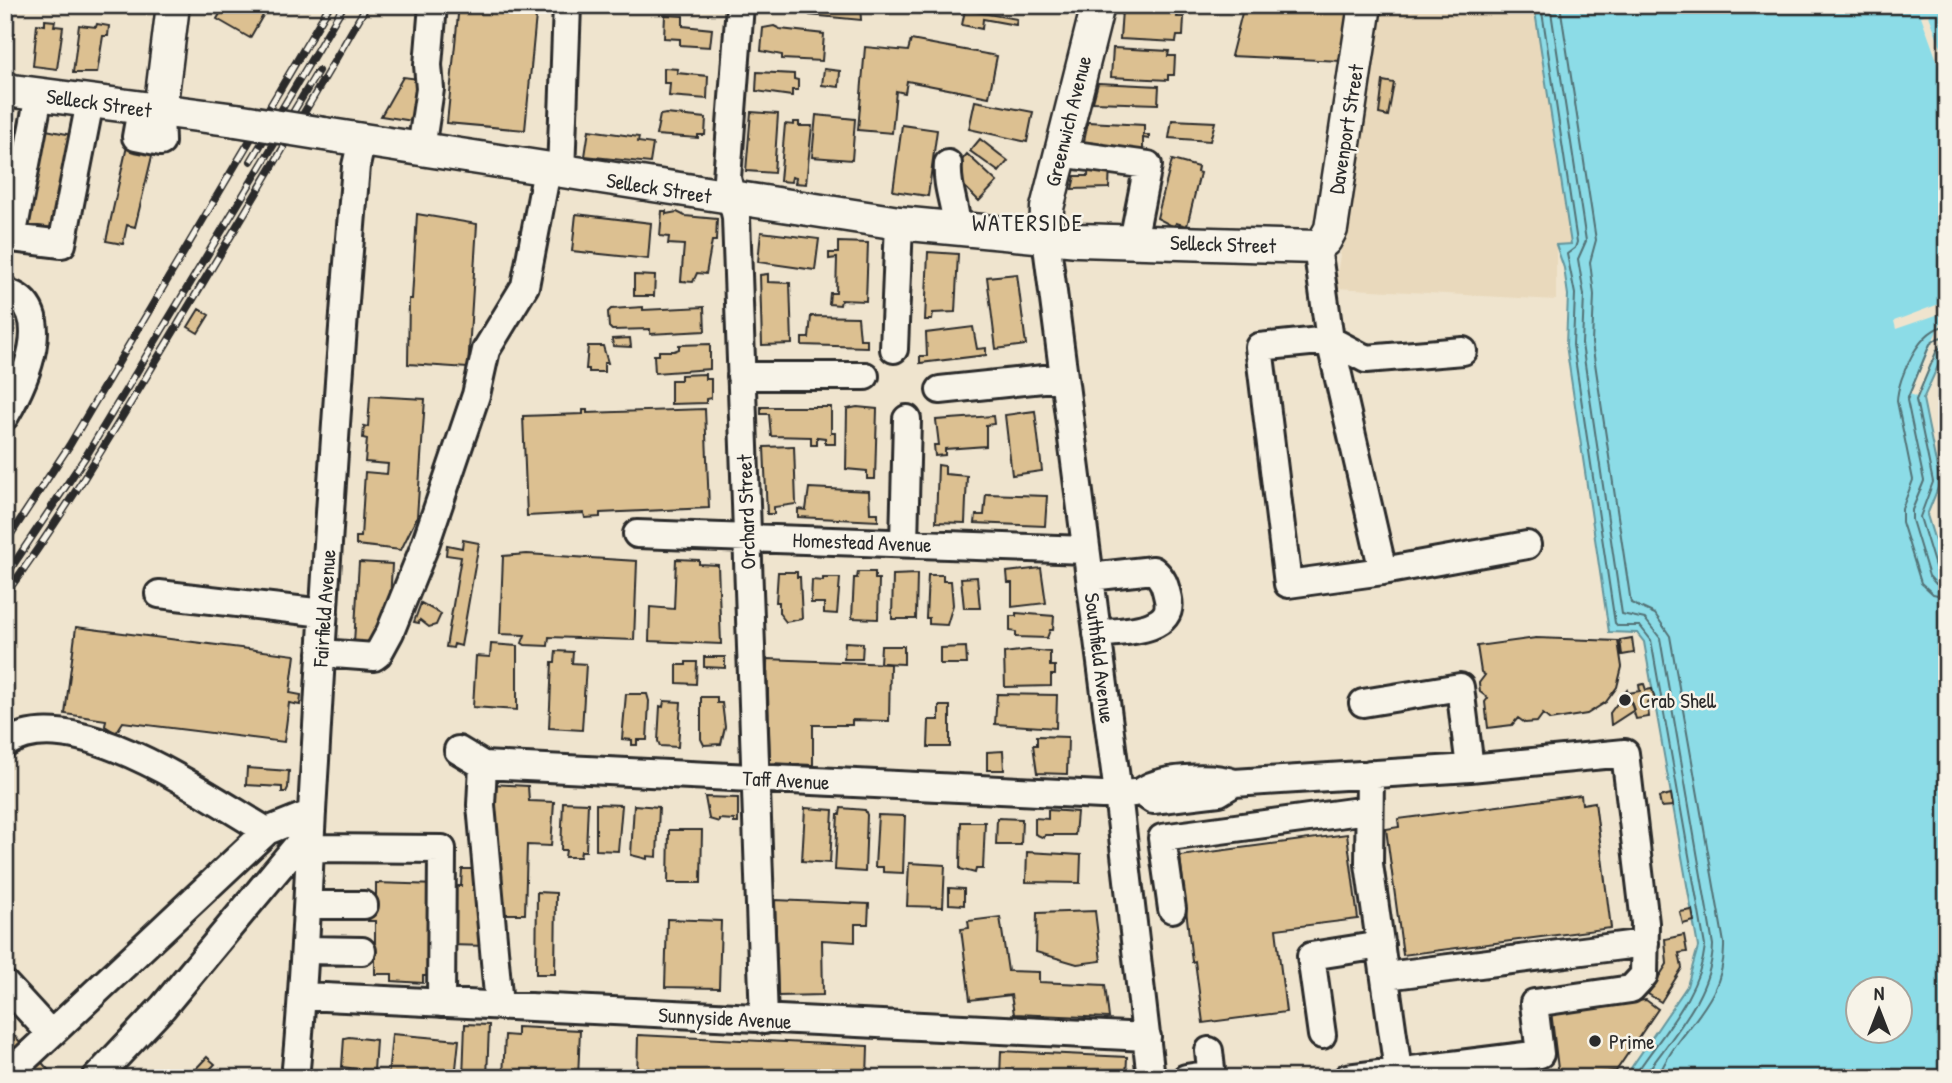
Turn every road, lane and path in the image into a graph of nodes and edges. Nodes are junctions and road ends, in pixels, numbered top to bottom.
1 (173, 5) edge
2 (433, 5) edge
3 (566, 5) edge
4 (740, 5) edge
5 (1098, 5) edge
6 (1365, 5) edge
7 (5, 90) edge
8 (40, 95) junction
9 (90, 102) junction
10 (150, 110) junction
11 (362, 140) junction
12 (421, 149) junction
13 (1060, 153) junction
14 (948, 164) dead end
15 (554, 172) junction
16 (732, 199) junction
17 (899, 223) junction
18 (957, 229) junction
19 (1046, 238) junction
20 (1133, 241) junction
21 (1317, 247) junction
22 (5, 292) edge
23 (1331, 340) junction
24 (894, 349) dead end
25 (1463, 351) dead end
26 (741, 376) junction
27 (864, 376) dead end
28 (1062, 377) junction
29 (940, 390) dead end
30 (5, 416) edge
31 (907, 419) dead end
32 (637, 534) dead end
33 (746, 537) junction
34 (904, 543) junction
35 (1527, 545) dead end
36 (1086, 550) junction
37 (1383, 571) junction
38 (1090, 577) junction
39 (159, 594) dead end
40 (324, 613) junction
41 (1097, 634) junction
42 (321, 653) junction
43 (1363, 703) dead end
44 (5, 744) edge
45 (458, 750) dead end
46 (482, 765) junction
47 (1470, 768) junction
48 (1370, 774) junction
49 (755, 779) junction
50 (1130, 793) junction
51 (1367, 810) junction
52 (311, 830) junction
53 (267, 831) junction
54 (309, 905) junction
55 (363, 905) dead end
56 (1172, 909) dead end
57 (1645, 943) junction
58 (1381, 945) junction
59 (306, 950) junction
60 (362, 951) dead end
61 (1386, 976) junction
62 (5, 985) edge
63 (303, 996) junction
64 (441, 1003) junction
65 (499, 1006) junction
66 (764, 1020) junction
67 (51, 1034) junction
68 (1322, 1035) dead end
69 (1147, 1037) junction
70 (1398, 1071) junction
71 (5, 1077) edge
72 (96, 1078) edge
73 (295, 1078) edge
74 (1151, 1078) edge
75 (1347, 1078) edge

1 - 10 main road
2 - 12 street
3 - 15 street
4 - 16 street, Orchard Street
5 - 13 main road, Greenwich Avenue
6 - 21 main road, Davenport Street
7 - 8 main road, Selleck Street
8 - 9 main road, Selleck Street
8 - 9 street
9 - 10 main road, Selleck Street
10 - 11 main road, Selleck Street, bridge
11 - 12 main road, Selleck Street
11 - 40 street, Fairfield Avenue
12 - 15 main road, Selleck Street
13 - 19 main road, Greenwich Avenue
13 - 20 street
14 - 18 street
15 - 16 main road, Selleck Street
15 - 42 street
16 - 17 main road, Selleck Street
16 - 26 street, Orchard Street
17 - 18 main road, Selleck Street
17 - 24 street
18 - 19 main road, Selleck Street
19 - 20 main road, Selleck Street
19 - 28 street, Southfield Avenue
20 - 21 main road, Selleck Street
21 - 23 street
22 - 30 street
23 - 25 street
23 - 37 street
23 - 37 street
26 - 27 street
26 - 33 street, Orchard Street
28 - 29 street
28 - 36 street, Southfield Avenue
31 - 34 street
32 - 33 street, Homestead Avenue
33 - 34 street, Homestead Avenue
33 - 49 street, Orchard Street
34 - 36 street, Homestead Avenue
35 - 37 street
36 - 38 street, Southfield Avenue
38 - 41 street, Southfield Avenue
38 - 41 street
39 - 40 street
40 - 42 street, Fairfield Avenue
41 - 50 street, Southfield Avenue
42 - 52 street, Fairfield Avenue
43 - 47 street
44 - 53 street
45 - 46 street, Taff Avenue
46 - 49 street, Taff Avenue
46 - 65 street
47 - 48 street
47 - 57 street
48 - 50 street
48 - 51 street
49 - 50 street, Taff Avenue
49 - 66 street, Orchard Street
50 - 69 street, Southfield Avenue
51 - 56 street
51 - 58 street
52 - 53 street
52 - 54 street, Fairfield Avenue
52 - 64 street
52 - 72 street
53 - 67 street
54 - 55 street
54 - 59 street, Fairfield Avenue
57 - 61 street
57 - 70 street
58 - 61 street
58 - 68 street
59 - 60 street
59 - 63 street, Fairfield Avenue
61 - 70 street
62 - 67 street
63 - 64 street, Sunnyside Avenue
63 - 73 street, Fairfield Avenue
64 - 65 street, Sunnyside Avenue
65 - 66 street, Sunnyside Avenue
66 - 69 street, Sunnyside Avenue
67 - 71 street
69 - 74 street, Southfield Avenue
70 - 75 street

